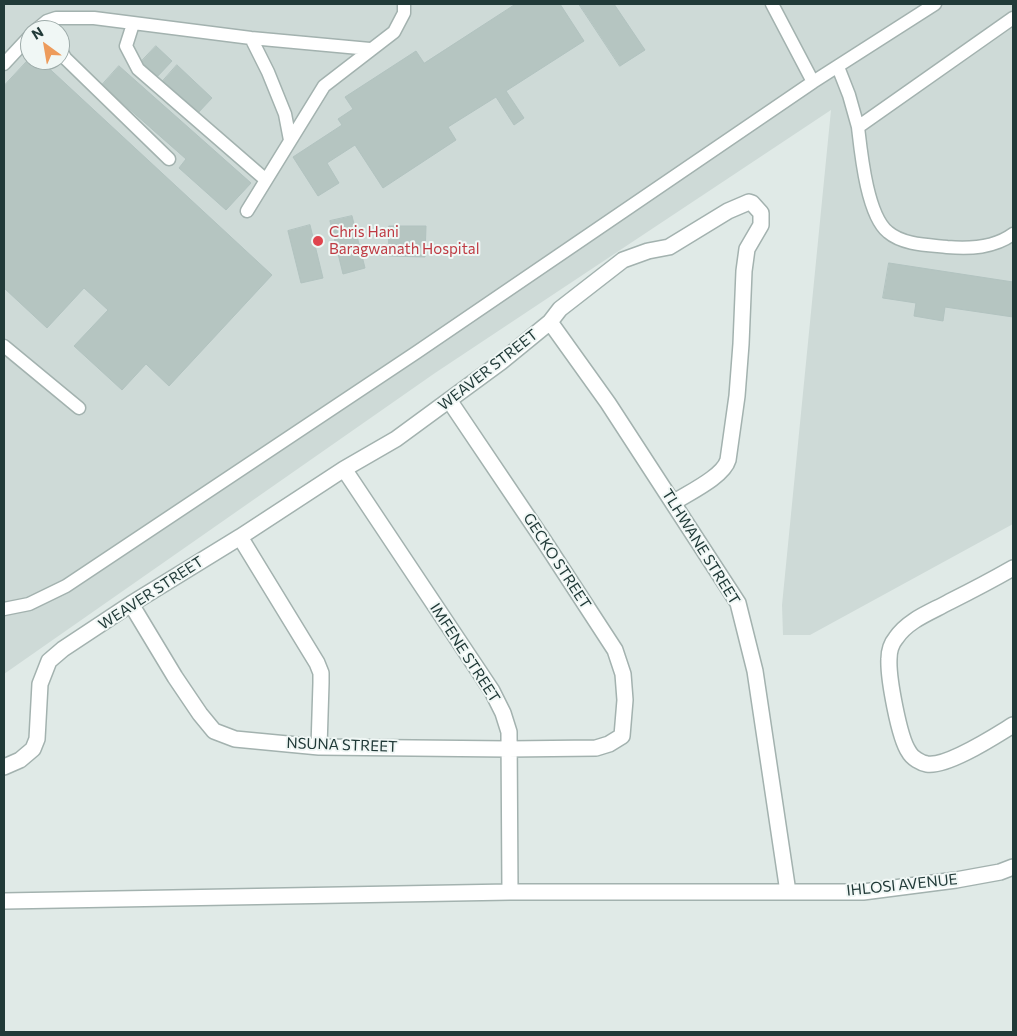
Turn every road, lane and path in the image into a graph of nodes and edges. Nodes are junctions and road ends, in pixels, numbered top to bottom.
1 (404, 4) edge
2 (772, 4) edge
3 (935, 4) edge
4 (1013, 18) edge
5 (70, 22) edge
6 (133, 24) junction
7 (250, 38) junction
8 (20, 47) edge
9 (370, 49) junction
10 (70, 63) edge
11 (4, 64) edge
12 (838, 67) junction
13 (813, 82) junction
14 (858, 127) junction
15 (290, 140) junction
16 (169, 159) dead end
17 (266, 180) junction
18 (247, 211) dead end
19 (1013, 234) edge
20 (550, 322) junction
21 (4, 346) edge
22 (449, 400) junction
23 (79, 408) dead end
24 (344, 469) junction
25 (674, 503) junction
26 (240, 537) junction
27 (1013, 568) edge
28 (131, 604) junction
29 (4, 609) edge
30 (1013, 725) edge
31 (622, 736) joint
32 (319, 746) junction
33 (508, 749) junction
34 (4, 767) edge
35 (1013, 867) edge
36 (510, 892) junction
37 (788, 892) junction
38 (4, 901) edge

1 - 9 lane
2 - 13 lane
3 - 12 lane
4 - 14 lane
5 - 6 lane
6 - 7 lane
6 - 17 lane
7 - 9 lane
7 - 15 lane
8 - 11 lane
9 - 15 lane
10 - 16 lane
12 - 13 lane
12 - 14 lane
13 - 29 lane
14 - 19 lane
15 - 17 lane
17 - 18 lane
20 - 22 street, WEAVER STREET
20 - 25 street, TLHWANE STREET
20 - 25 street, WEAVER STREET
21 - 23 lane
22 - 24 street, WEAVER STREET
22 - 31 street, GECKO STREET
24 - 26 street, WEAVER STREET
24 - 33 street, IMFENE STREET
25 - 37 street, TLHWANE STREET
26 - 28 street, WEAVER STREET
26 - 32 street
27 - 30 street
28 - 32 street, NSUNA STREET
28 - 34 street, WEAVER STREET
31 - 33 street, NSUNA STREET
32 - 33 street, NSUNA STREET
33 - 36 street, IMFENE STREET
35 - 37 street, IHLOSI AVENUE
36 - 37 street, IHLOSI AVENUE
36 - 38 street, IHLOSI AVENUE

